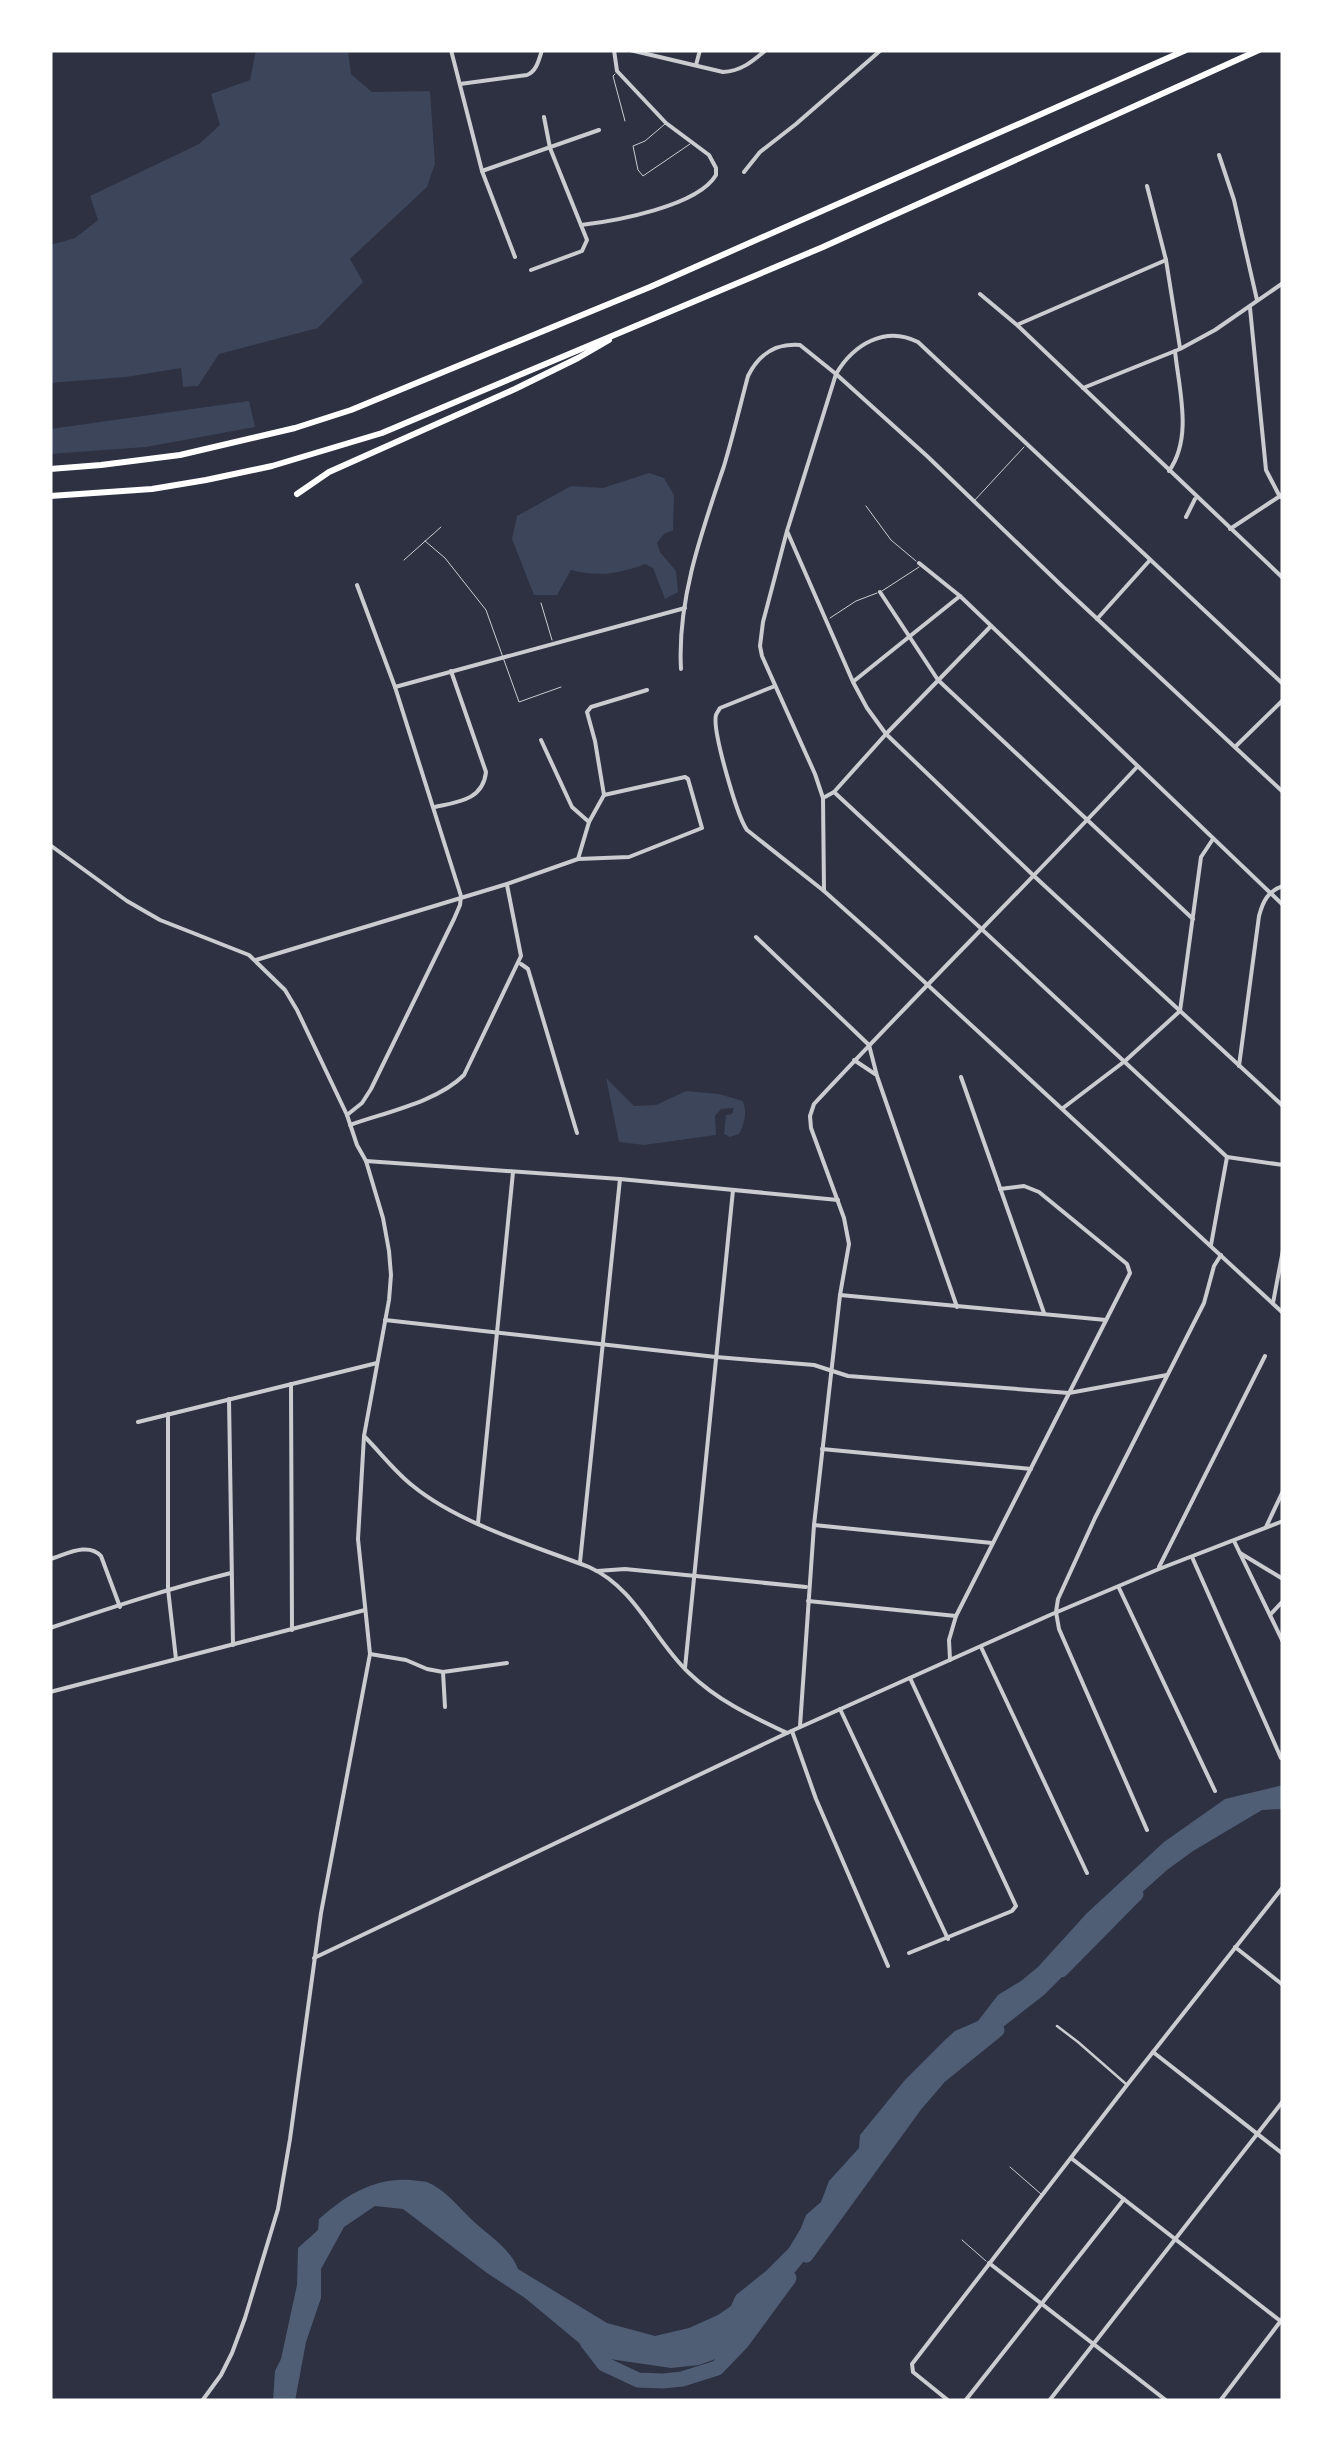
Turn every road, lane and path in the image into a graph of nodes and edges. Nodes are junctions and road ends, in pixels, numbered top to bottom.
1 (450, 50) edge
2 (542, 50) edge
3 (614, 50) edge
4 (630, 50) edge
5 (700, 50) edge
6 (766, 50) edge
7 (881, 50) edge
8 (1186, 50) edge
9 (1258, 50) edge
10 (696, 65) junction
11 (616, 71) junction
12 (460, 84) junction
13 (544, 117) dead end
14 (625, 120) dead end
15 (666, 123) junction
16 (599, 130) dead end
17 (692, 142) junction
18 (550, 148) junction
19 (1219, 155) dead end
20 (482, 171) junction
21 (744, 172) dead end
22 (1147, 186) dead end
23 (582, 225) junction
24 (515, 257) dead end
25 (1166, 260) junction
26 (530, 270) dead end
27 (1283, 283) edge
28 (980, 294) dead end
29 (1257, 302) junction
30 (1250, 308) junction
31 (1017, 325) junction
32 (631, 326) junction
33 (1178, 350) junction
34 (836, 374) junction
35 (1082, 388) junction
36 (1026, 445) junction
37 (50, 468) edge
38 (1169, 471) junction
39 (297, 494) dead end
40 (50, 496) edge
41 (1196, 496) junction
42 (1281, 496) edge
43 (974, 502) junction
44 (866, 506) dead end
45 (1186, 517) dead end
46 (441, 526) dead end
47 (1230, 529) junction
48 (787, 531) junction
49 (425, 541) junction
50 (404, 560) dead end
51 (1150, 560) junction
52 (921, 564) junction
53 (1283, 578) edge
54 (357, 585) dead end
55 (880, 592) junction
56 (960, 596) junction
57 (541, 603) dead end
58 (685, 608) junction
59 (1098, 619) junction
60 (827, 620) junction
61 (992, 626) junction
62 (910, 636) junction
63 (553, 643) junction
64 (502, 657) junction
65 (681, 669) dead end
66 (451, 671) junction
67 (938, 680) junction
68 (853, 682) junction
69 (1283, 684) edge
70 (775, 686) junction
71 (395, 687) junction
72 (561, 687) dead end
73 (647, 690) dead end
74 (1283, 700) edge
75 (886, 734) junction
76 (541, 740) dead end
77 (1236, 747) junction
78 (1136, 766) junction
79 (834, 792) junction
80 (1283, 792) edge
81 (604, 795) junction
82 (823, 798) junction
83 (434, 807) junction
84 (1087, 820) junction
85 (589, 822) junction
86 (1213, 839) junction
87 (50, 845) edge
88 (578, 860) junction
89 (1034, 876) junction
90 (507, 884) junction
91 (1283, 886) edge
92 (824, 891) junction
93 (1269, 893) junction
94 (461, 896) junction
95 (1283, 905) edge
96 (1193, 919) junction
97 (982, 930) junction
98 (756, 937) dead end
99 (256, 960) junction
100 (519, 964) junction
101 (927, 986) junction
102 (1180, 1011) junction
103 (869, 1045) junction
104 (854, 1060) junction
105 (1125, 1061) junction
106 (1240, 1066) junction
107 (877, 1076) junction
108 (961, 1077) dead end
109 (1283, 1106) edge
110 (1062, 1108) junction
111 (347, 1115) junction
112 (350, 1124) junction
113 (576, 1133) dead end
114 (1227, 1157) junction
115 (366, 1161) junction
116 (1283, 1164) edge
117 (513, 1172) junction
118 (620, 1179) junction
119 (1000, 1189) junction
120 (732, 1190) junction
121 (838, 1200) junction
122 (1212, 1245) junction
123 (1283, 1250) edge
124 (1221, 1255) junction
125 (840, 1295) junction
126 (1273, 1304) junction
127 (958, 1308) junction
128 (1283, 1312) edge
129 (1044, 1315) junction
130 (385, 1320) junction
131 (1106, 1320) junction
132 (496, 1333) junction
133 (603, 1344) junction
134 (716, 1356) junction
135 (1264, 1356) dead end
136 (377, 1363) junction
137 (830, 1370) junction
138 (1167, 1374) junction
139 (291, 1384) junction
140 (1068, 1393) junction
141 (229, 1400) junction
142 (168, 1414) junction
143 (138, 1422) dead end
144 (364, 1436) junction
145 (822, 1449) junction
146 (1031, 1469) junction
147 (1283, 1491) edge
148 (1283, 1522) edge
149 (478, 1523) junction
150 (814, 1524) junction
151 (1265, 1528) junction
152 (1234, 1541) junction
153 (992, 1543) junction
154 (1239, 1552) junction
155 (1192, 1556) junction
156 (50, 1559) edge
157 (580, 1564) junction
158 (1159, 1569) junction
159 (598, 1571) junction
160 (231, 1573) junction
161 (694, 1577) junction
162 (1283, 1580) edge
163 (1118, 1586) junction
164 (168, 1588) junction
165 (808, 1588) junction
166 (808, 1600) junction
167 (1283, 1601) edge
168 (120, 1607) junction
169 (366, 1610) junction
170 (1056, 1612) junction
171 (1270, 1615) junction
172 (956, 1616) junction
173 (50, 1628) edge
174 (292, 1631) junction
175 (1283, 1642) edge
176 (233, 1646) junction
177 (981, 1647) junction
178 (370, 1654) junction
179 (950, 1660) junction
180 (176, 1661) junction
181 (506, 1663) dead end
182 (685, 1670) junction
183 (443, 1672) junction
184 (910, 1678) junction
185 (50, 1692) edge
186 (445, 1707) dead end
187 (840, 1708) junction
188 (800, 1726) junction
189 (790, 1732) junction
190 (1281, 1758) edge
191 (1215, 1791) dead end
192 (1147, 1830) dead end
193 (1087, 1872) dead end
194 (1283, 1887) edge
195 (948, 1939) junction
196 (1235, 1947) junction
197 (908, 1953) dead end
198 (314, 1958) junction
199 (888, 1966) dead end
200 (1283, 1985) edge
201 (1057, 2026) dead end
202 (1153, 2052) junction
203 (1127, 2084) junction
204 (1283, 2101) edge
205 (1258, 2134) junction
206 (1283, 2154) edge
207 (1070, 2158) junction
208 (1010, 2167) dead end
209 (1042, 2194) junction
210 (1124, 2199) junction
211 (1176, 2239) junction
212 (962, 2240) dead end
213 (989, 2263) junction
214 (1042, 2304) junction
215 (1282, 2321) edge
216 (1094, 2344) junction
217 (202, 2401) edge
218 (949, 2401) edge
219 (965, 2401) edge
220 (1049, 2401) edge
221 (1167, 2401) edge
222 (1220, 2401) edge

1 - 12 street
2 - 12 street
3 - 11 street
4 - 10 street
5 - 10 street
6 - 10 street
7 - 21 street
8 - 37 highway
9 - 32 highway
11 - 14 lane
11 - 15 street
12 - 20 street
13 - 18 street
15 - 17 street
15 - 17 lane
16 - 18 street
17 - 23 street
18 - 20 street
18 - 23 street
19 - 29 street
20 - 24 street
22 - 25 street
23 - 26 street
25 - 31 street
25 - 33 street
27 - 29 street
28 - 31 street
29 - 30 street
30 - 33 street
30 - 42 street
31 - 35 street
32 - 39 highway
32 - 40 highway
33 - 35 street
33 - 38 street
34 - 36 street
34 - 43 street
34 - 48 street
34 - 58 street
35 - 38 street
36 - 43 lane
36 - 51 street
38 - 41 street
41 - 45 street
41 - 47 street
42 - 47 street
43 - 59 street
44 - 52 lane
46 - 49 lane
47 - 53 street
48 - 60 street
48 - 70 street
49 - 50 lane
49 - 64 lane
51 - 59 street
51 - 69 street
52 - 55 lane
52 - 56 street
54 - 71 street
55 - 60 lane
55 - 62 street
56 - 61 street
56 - 62 street
57 - 63 lane
58 - 63 street
58 - 65 street
59 - 77 street
60 - 68 street
61 - 67 street
61 - 78 street
62 - 67 street
62 - 68 street
63 - 64 street
64 - 66 street
64 - 72 lane
66 - 71 street
66 - 83 street
67 - 75 street
67 - 84 street
68 - 75 street
70 - 82 street
70 - 92 street
71 - 83 street
73 - 81 street
74 - 77 street
75 - 79 street
75 - 89 street
76 - 85 street
77 - 80 street
78 - 84 street
78 - 86 street
79 - 82 street
79 - 97 street
81 - 85 street
81 - 88 street
82 - 92 street
83 - 94 street
84 - 89 street
84 - 96 street
85 - 88 street
86 - 93 street
86 - 96 street
87 - 99 street
88 - 90 street
89 - 97 street
89 - 102 street
90 - 94 street
90 - 100 street
91 - 93 street
92 - 101 street
93 - 95 street
93 - 106 street
94 - 99 street
94 - 111 street
96 - 102 street
97 - 101 street
97 - 105 street
98 - 103 street
99 - 111 street
100 - 112 street
100 - 113 street
101 - 103 street
101 - 110 street
102 - 105 street
102 - 106 street
103 - 104 street
103 - 107 street
104 - 107 street
104 - 121 street
105 - 110 street
105 - 114 street
106 - 109 street
107 - 127 street
108 - 119 street
110 - 122 street
111 - 112 street
112 - 115 street
114 - 116 street
114 - 122 street
115 - 117 street
115 - 130 street
117 - 118 street
117 - 132 street
118 - 120 street
118 - 133 street
119 - 129 street
119 - 131 street
120 - 121 street
120 - 134 street
121 - 125 street
122 - 124 street
123 - 126 street
124 - 126 street
124 - 138 street
125 - 127 street
125 - 137 street
126 - 128 street
127 - 129 street
129 - 131 street
130 - 132 street
130 - 136 street
131 - 140 street
132 - 133 street
132 - 149 street
133 - 134 street
133 - 157 street
134 - 137 street
134 - 161 street
135 - 158 street
136 - 139 street
136 - 144 street
137 - 140 street
137 - 145 street
138 - 140 street
138 - 170 street
139 - 141 street
139 - 174 street
140 - 146 street
141 - 142 street
141 - 160 street
142 - 143 street
142 - 164 street
144 - 149 street
144 - 169 street
145 - 146 street
145 - 150 street
146 - 153 street
147 - 151 street
148 - 151 street
149 - 157 street
150 - 153 street
150 - 165 street
151 - 152 street
152 - 154 street
152 - 155 street
153 - 172 street
154 - 162 street
154 - 171 street
155 - 158 street
155 - 190 street
156 - 168 street
157 - 159 street
158 - 163 street
159 - 161 street
159 - 182 street
160 - 164 street
160 - 176 street
161 - 165 street
161 - 182 street
163 - 170 street
163 - 191 street
164 - 168 street
164 - 180 street
165 - 166 street
166 - 172 street
166 - 188 street
167 - 171 street
168 - 173 street
169 - 174 street
169 - 178 street
170 - 177 street
170 - 192 street
171 - 175 street
172 - 179 street
174 - 176 street
176 - 180 street
177 - 179 street
177 - 193 street
178 - 183 street
178 - 198 street
179 - 184 street
180 - 185 street
181 - 183 street
182 - 189 street
183 - 186 street
184 - 187 street
184 - 195 street
187 - 188 street
187 - 195 street
188 - 189 street
189 - 198 street
189 - 199 street
194 - 196 street
195 - 197 street
196 - 200 street
196 - 202 street
198 - 217 street
201 - 203 street
202 - 203 street
202 - 205 street
203 - 207 street
204 - 205 street
205 - 206 street
205 - 211 street
207 - 209 street
207 - 210 street
208 - 209 lane
209 - 213 street
210 - 211 street
210 - 214 street
211 - 215 street
211 - 216 street
212 - 213 lane
213 - 214 street
213 - 218 street
214 - 216 street
214 - 219 street
215 - 222 street
216 - 220 street
216 - 221 street

